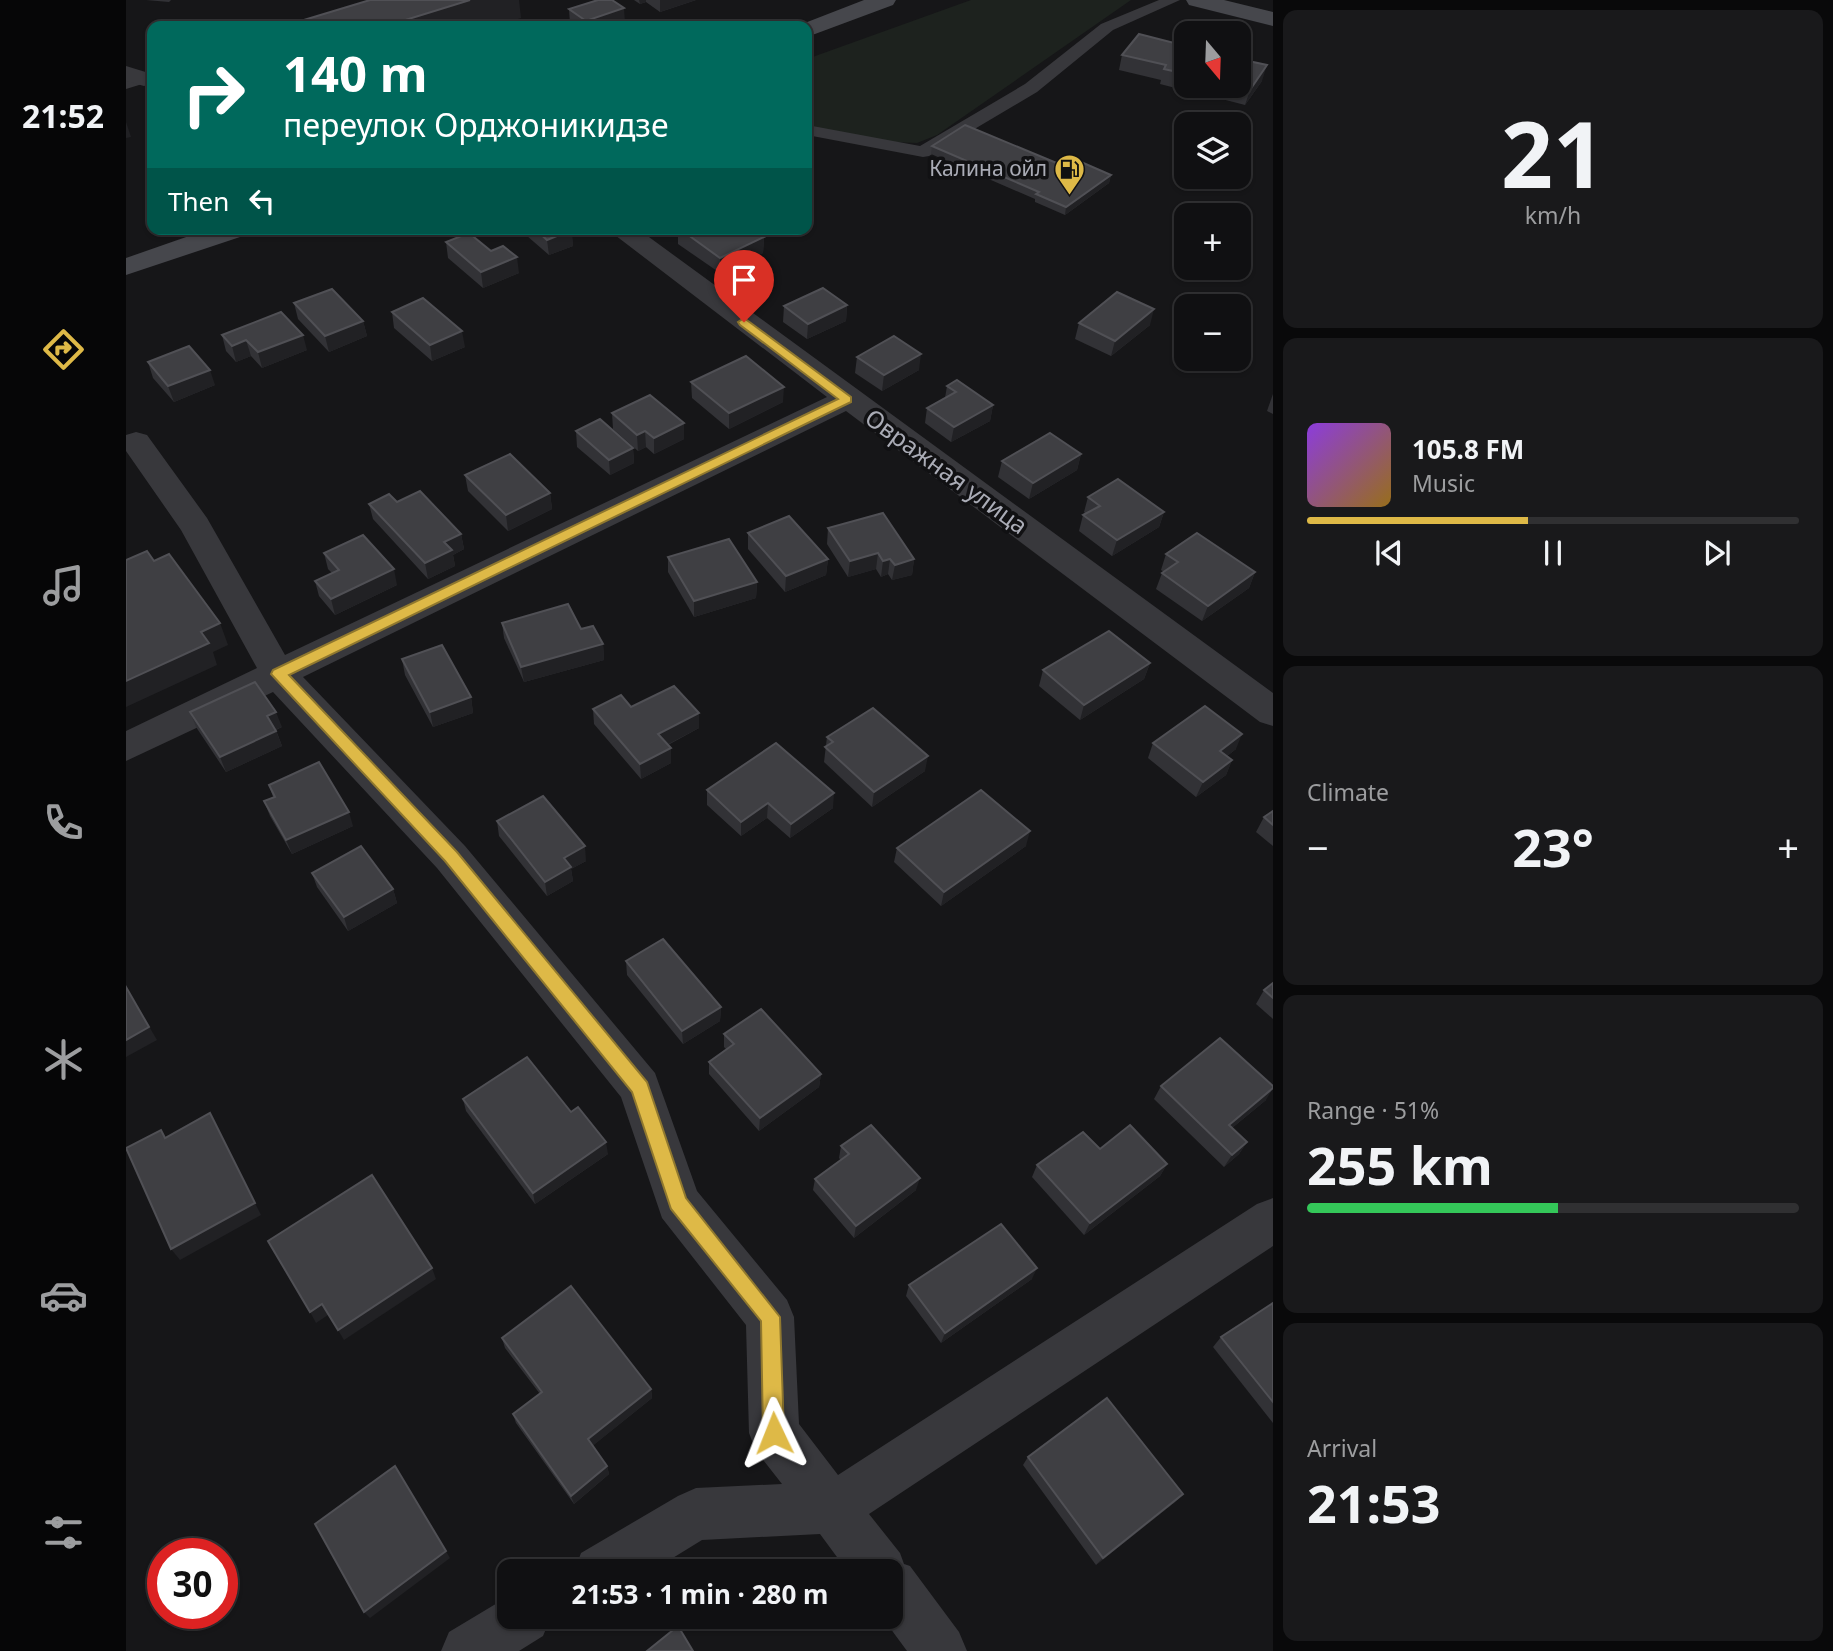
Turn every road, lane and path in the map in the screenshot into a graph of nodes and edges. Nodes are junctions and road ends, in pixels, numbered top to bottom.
1 (885, 0) edge
2 (1172, 0) edge
3 (1197, 0) edge
4 (1273, 19) edge
5 (812, 27) edge
6 (812, 131) edge
7 (219, 235) edge
8 (628, 235) edge
9 (126, 267) edge
10 (847, 399) junction
11 (136, 442) dead end
12 (278, 674) junction
13 (1273, 712) edge
14 (126, 747) edge
15 (1273, 1220) edge
16 (833, 1508) junction
17 (622, 1559) edge
18 (871, 1559) edge
19 (903, 1601) edge
20 (504, 1629) edge
21 (468, 1651) edge
22 (940, 1651) edge

1 - 5 main road
2 - 6 lane
3 - 4 main road
7 - 9 main road
8 - 10 street, Овражная улица
10 - 12 street
10 - 13 street, Овражная улица
11 - 12 street
12 - 14 street
12 - 16 street
15 - 16 street
16 - 17 street
16 - 18 street
19 - 22 street
20 - 21 street

